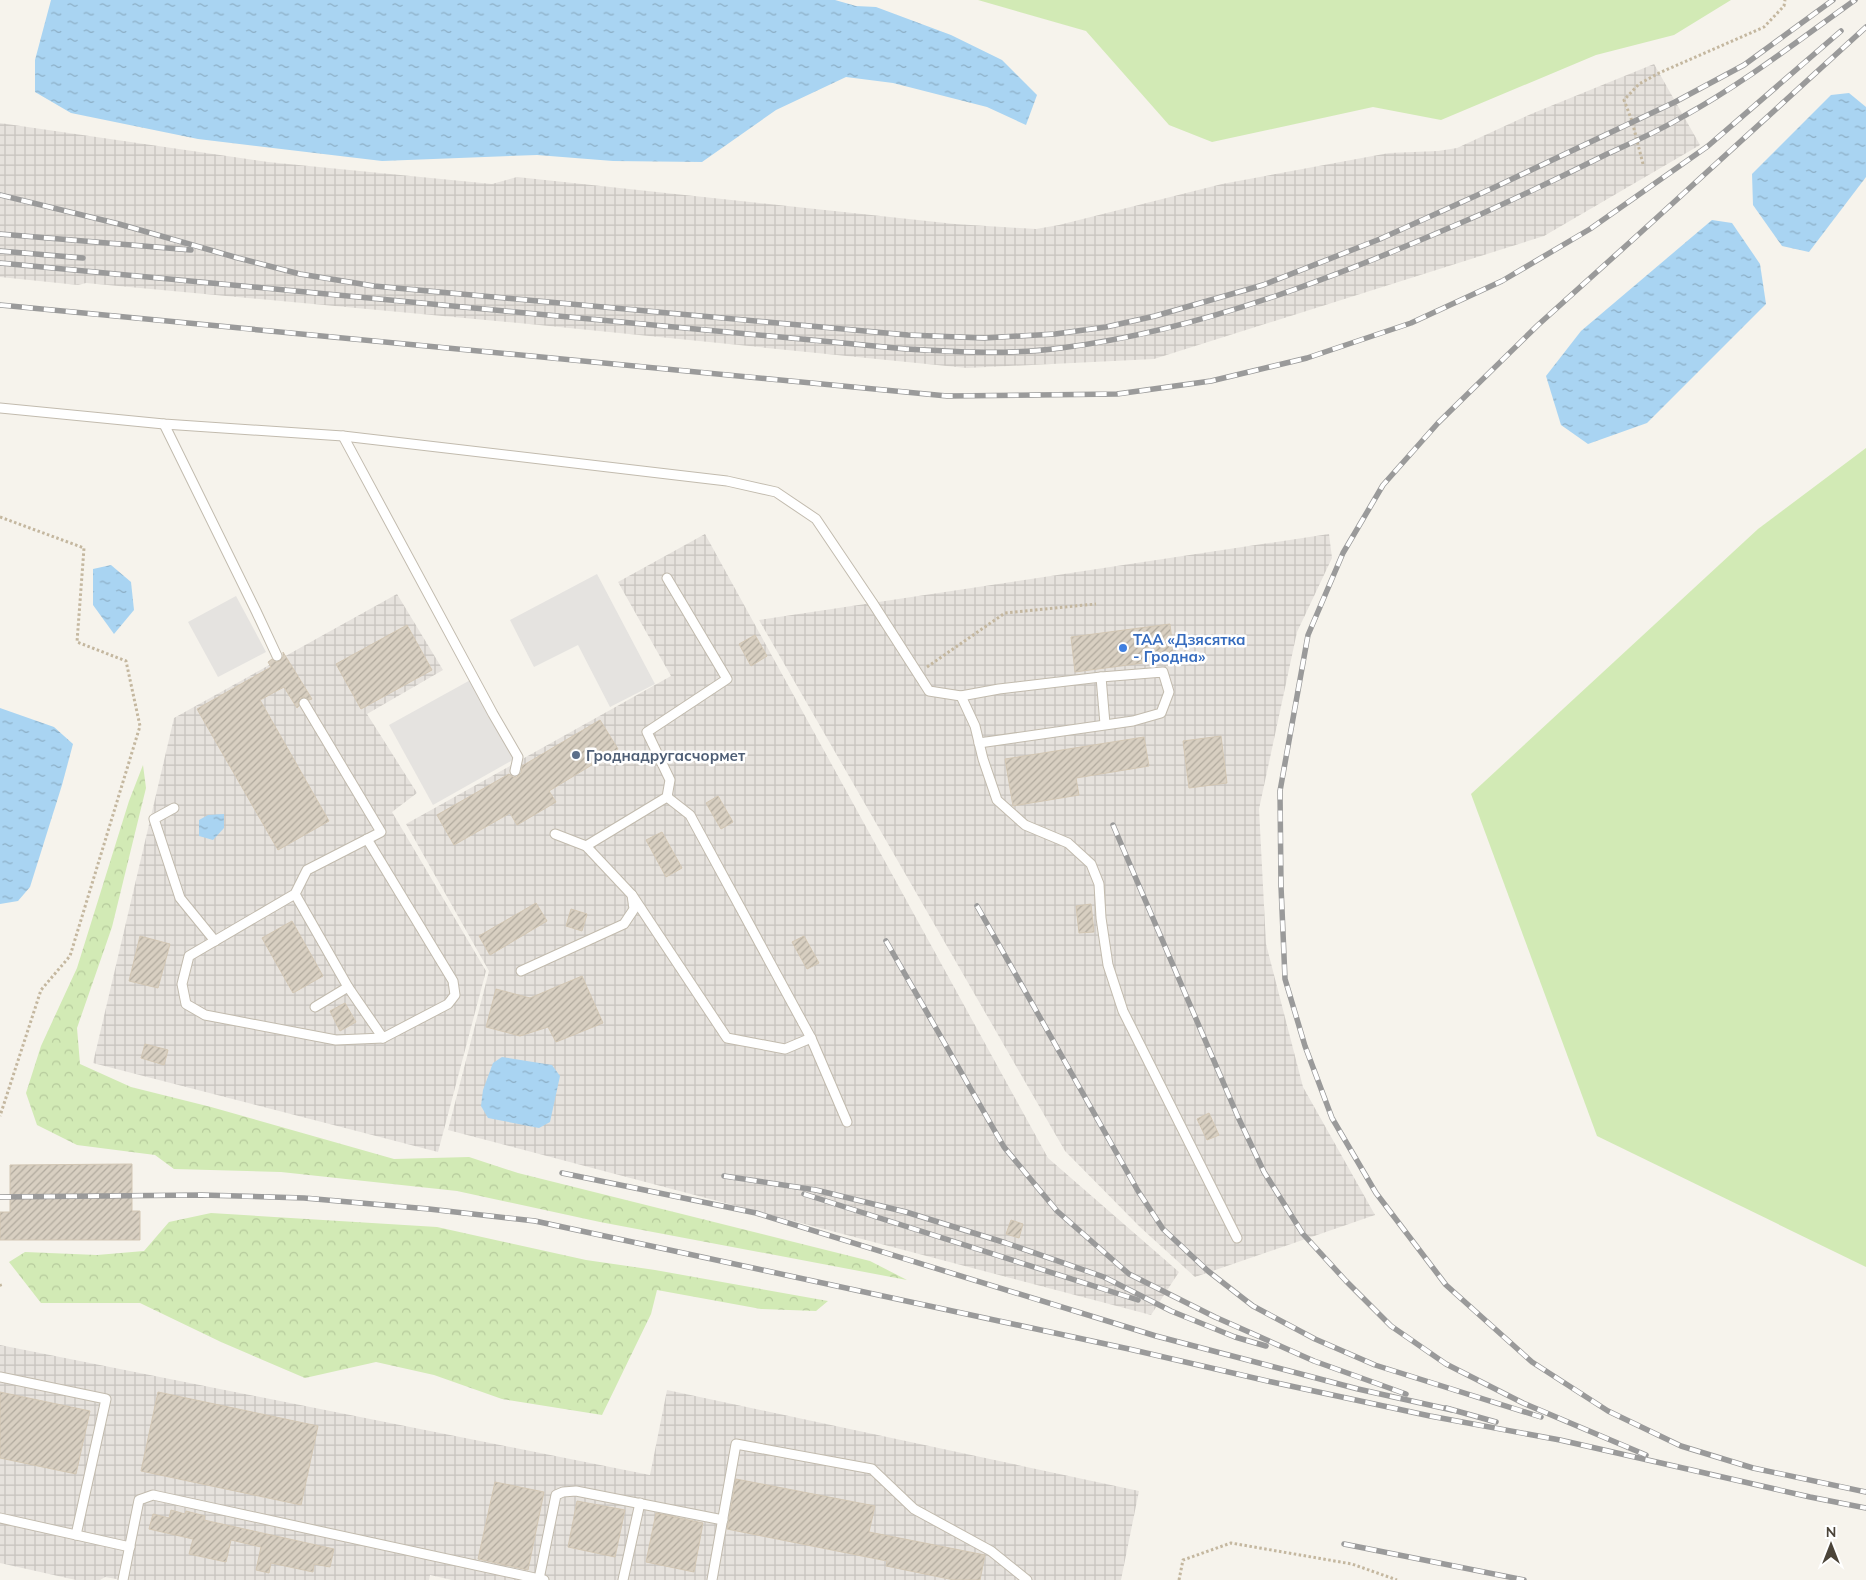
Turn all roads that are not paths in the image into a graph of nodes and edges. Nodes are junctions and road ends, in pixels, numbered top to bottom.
1 (0, 408) edge
2 (164, 424) junction
3 (343, 436) junction
4 (668, 578) dead end
5 (277, 656) dead end
6 (1101, 677) junction
7 (961, 696) junction
8 (304, 703) dead end
9 (1105, 724) junction
10 (979, 743) junction
11 (515, 772) dead end
12 (667, 797) junction
13 (174, 808) dead end
14 (555, 834) dead end
15 (367, 839) junction
16 (586, 846) junction
17 (295, 894) junction
18 (632, 895) junction
19 (215, 941) junction
20 (521, 971) dead end
21 (348, 987) junction
22 (315, 1007) dead end
23 (383, 1038) junction
24 (811, 1038) junction
25 (847, 1122) dead end
26 (1237, 1238) dead end
27 (0, 1377) edge
28 (640, 1503) junction
29 (0, 1518) edge
30 (723, 1520) junction
31 (76, 1535) junction
32 (130, 1547) junction
33 (123, 1580) edge
34 (542, 1580) edge
35 (623, 1580) edge
36 (712, 1580) edge
37 (1027, 1580) edge

1 - 2 lane
2 - 3 lane
2 - 5 lane
3 - 7 lane
3 - 11 lane
4 - 12 lane
6 - 7 lane
6 - 9 lane
6 - 9 lane
7 - 10 lane
8 - 15 lane
9 - 10 lane
10 - 26 lane
12 - 16 lane
12 - 24 lane
13 - 19 lane
14 - 16 lane
15 - 17 lane
15 - 23 lane
16 - 18 lane
17 - 19 lane
17 - 21 lane
18 - 20 lane
18 - 24 lane
19 - 23 lane
21 - 22 lane
21 - 23 lane
24 - 25 lane
27 - 31 lane
28 - 30 lane
28 - 34 lane
28 - 35 lane
29 - 31 lane
30 - 36 lane
30 - 37 lane
31 - 32 lane
32 - 33 lane
32 - 34 lane

